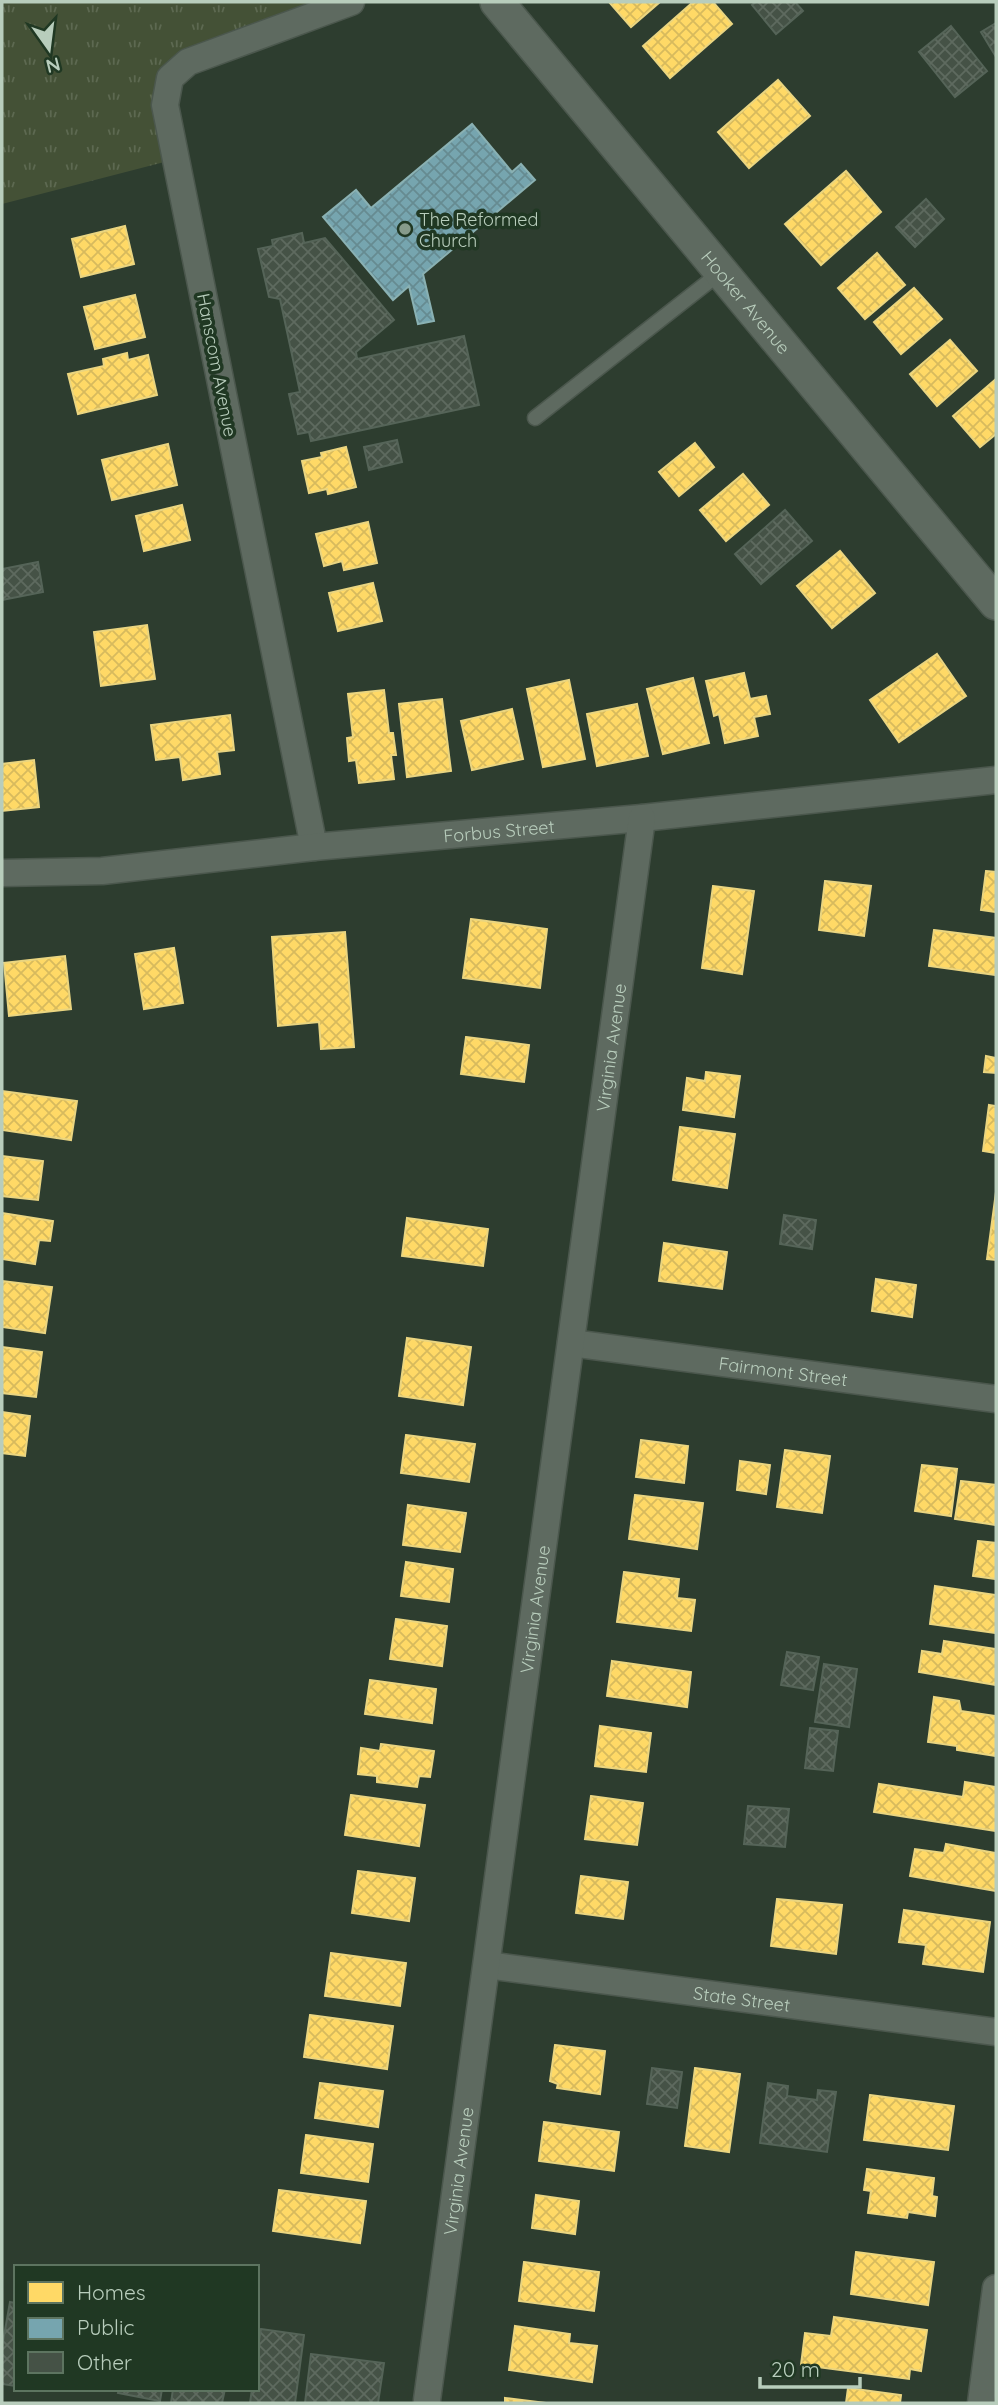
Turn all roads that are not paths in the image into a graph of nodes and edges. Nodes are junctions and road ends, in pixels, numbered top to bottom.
1 (351, 2) edge
2 (497, 2) edge
3 (721, 272) junction
4 (536, 418) dead end
5 (996, 603) edge
6 (996, 780) edge
7 (642, 818) junction
8 (314, 847) junction
9 (2, 873) edge
10 (570, 1343) junction
11 (996, 1399) edge
12 (487, 1965) junction
13 (996, 2032) edge
14 (996, 2288) edge
15 (427, 2400) dead end
16 (981, 2403) edge

1 - 8 street, Hanscom Avenue
2 - 3 street, Hooker Avenue
3 - 4 lane
3 - 5 street, Hooker Avenue
6 - 7 street, Forbus Street
7 - 8 street, Forbus Street
7 - 10 street, Virginia Avenue
8 - 9 street, Forbus Street
10 - 11 street, Fairmont Street
10 - 12 street, Virginia Avenue
12 - 13 street, State Street
12 - 15 street, Virginia Avenue
14 - 16 street

